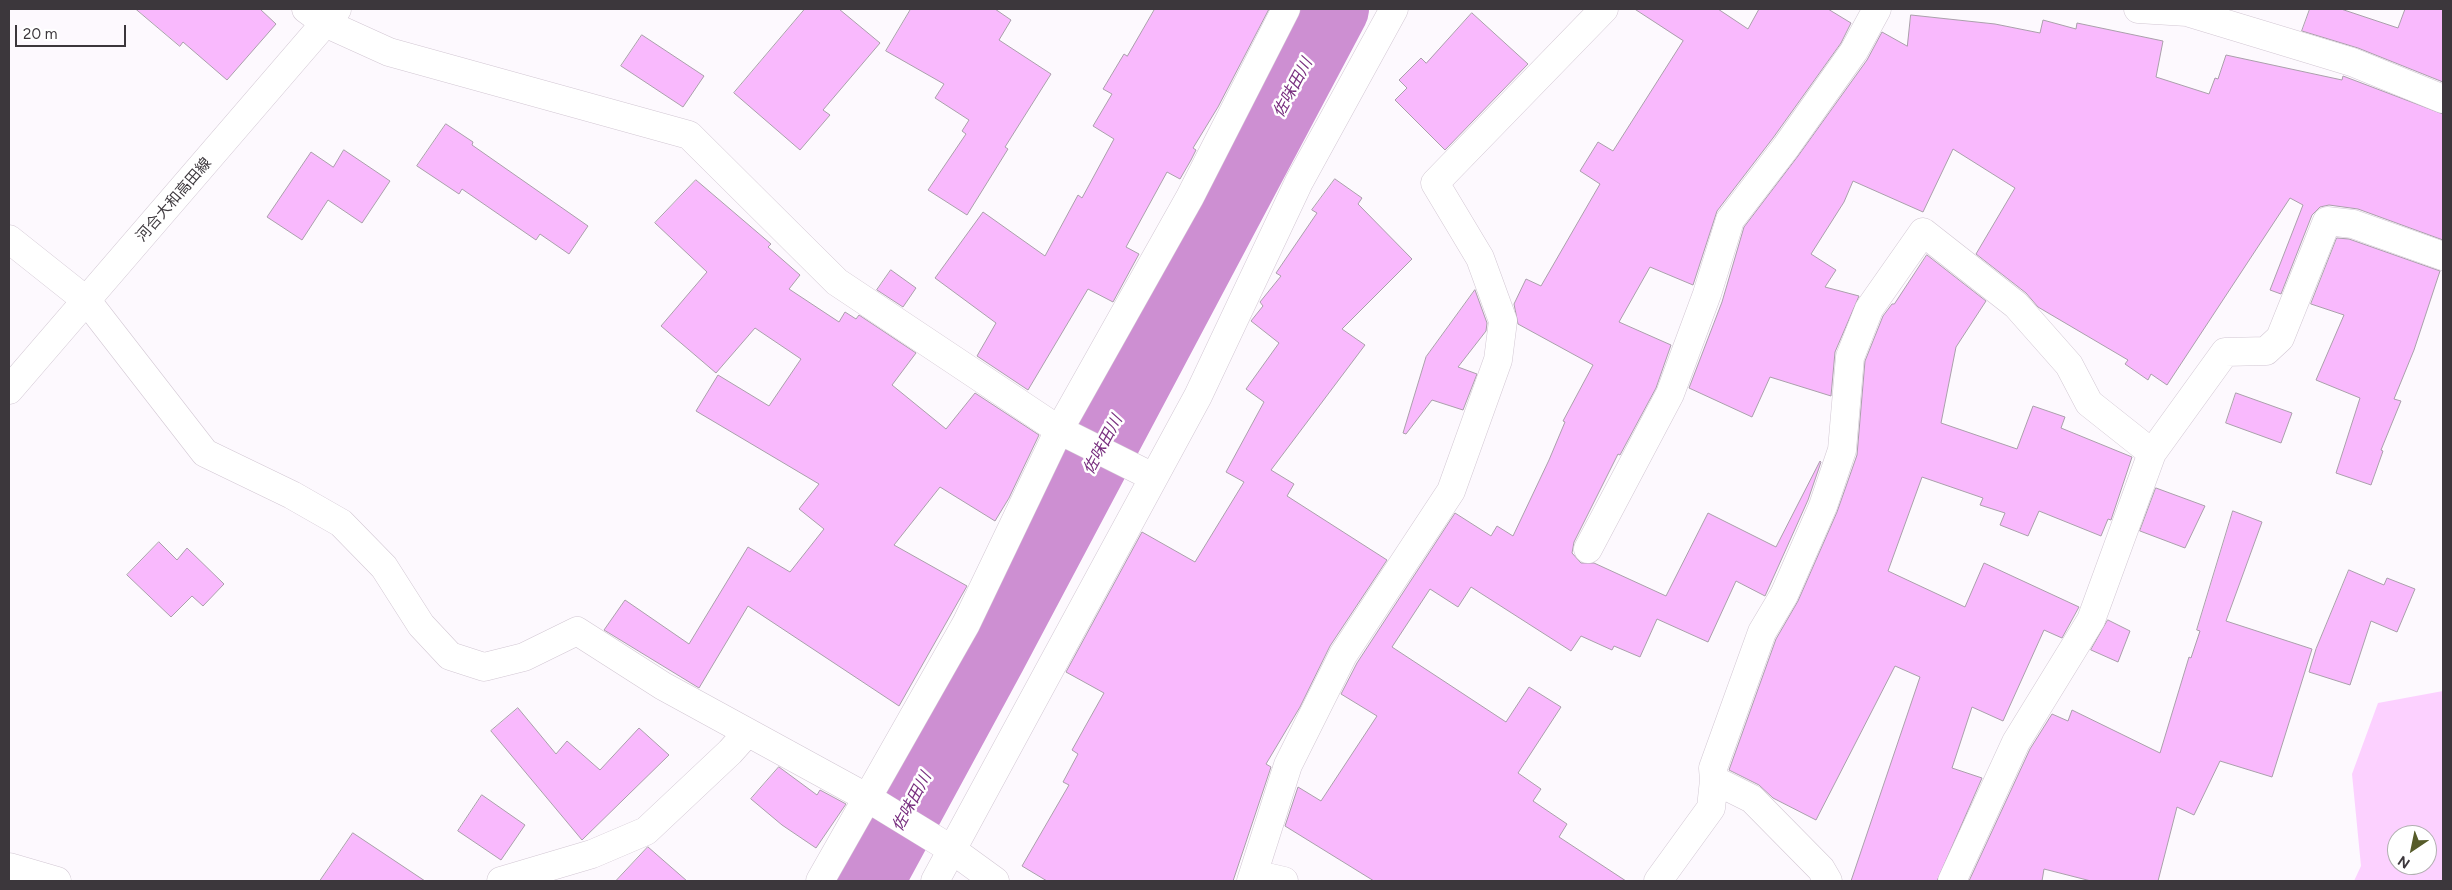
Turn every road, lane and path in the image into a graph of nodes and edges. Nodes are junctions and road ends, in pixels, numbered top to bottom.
1 (1286, 9) edge
2 (1394, 9) edge
3 (1604, 9) edge
4 (1877, 9) edge
5 (2138, 9) edge
6 (322, 14) edge
7 (2443, 99) edge
8 (9, 239) edge
9 (2443, 256) edge
10 (87, 302) junction
11 (9, 390) edge
12 (1064, 432) junction
13 (2152, 454) junction
14 (1145, 473) junction
15 (1588, 549) dead end
16 (748, 733) junction
17 (1714, 780) junction
18 (870, 800) junction
19 (944, 846) junction
20 (9, 867) edge
21 (1253, 878) edge
22 (57, 881) edge
23 (501, 881) edge
24 (820, 881) edge
25 (934, 881) edge
26 (995, 881) edge
27 (1284, 881) edge
28 (1658, 881) edge
29 (1828, 881) edge
30 (1952, 881) edge

1 - 12 street
2 - 14 street
3 - 21 street
4 - 15 street
5 - 7 street
6 - 10 street, 河合大和高田線
6 - 12 street
8 - 10 street
9 - 13 street
10 - 11 street, 河合大和高田線
10 - 16 street
12 - 14 street
12 - 18 street
13 - 17 street
13 - 30 street
14 - 19 street
16 - 18 street
16 - 23 street
17 - 28 street
17 - 29 street
18 - 19 street
18 - 24 street
19 - 25 street
19 - 26 street
20 - 22 street
21 - 27 street

